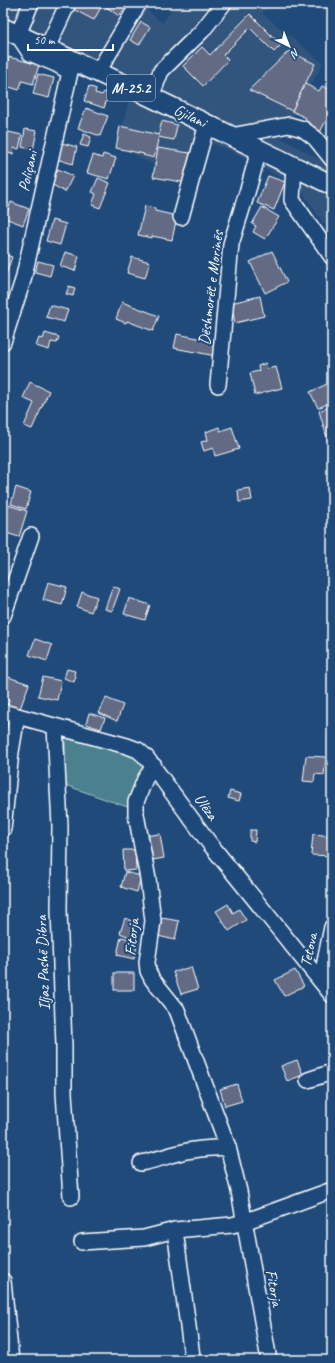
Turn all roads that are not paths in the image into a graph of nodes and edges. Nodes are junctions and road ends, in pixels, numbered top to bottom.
1 (31, 3) edge
2 (68, 3) edge
3 (139, 3) edge
4 (224, 3) edge
5 (10, 31) edge
6 (47, 48) junction
7 (98, 72) junction
8 (151, 97) junction
9 (207, 124) junction
10 (231, 136) junction
11 (259, 150) junction
12 (332, 159) edge
13 (294, 166) junction
14 (332, 185) edge
15 (181, 217) dead end
16 (332, 257) edge
17 (3, 342) edge
18 (218, 385) dead end
19 (31, 536) dead end
20 (3, 616) edge
21 (10, 714) edge
22 (55, 727) junction
23 (154, 766) junction
24 (3, 829) edge
25 (332, 927) edge
26 (321, 981) junction
27 (332, 995) edge
28 (332, 1072) edge
29 (308, 1080) dead end
30 (228, 1147) junction
31 (141, 1163) dead end
32 (332, 1190) edge
33 (71, 1197) dead end
34 (244, 1222) junction
35 (175, 1230) junction
36 (82, 1242) dead end
37 (3, 1281) edge
38 (192, 1356) dead end
39 (11, 1360) edge
40 (269, 1360) edge

1 - 5 street
2 - 6 street
3 - 7 street
4 - 8 street
5 - 6 main road, Gjilani / M-25.2
5 - 17 street, Poliçani
6 - 7 main road, Gjilani / M-25.2
7 - 8 main road, Gjilani / M-25.2
8 - 9 main road, Gjilani / M-25.2
9 - 10 main road, Gjilani / M-25.2
9 - 15 street
10 - 11 main road, Gjilani / M-25.2
10 - 12 street
11 - 13 main road, Gjilani / M-25.2
11 - 18 street, Dëshmorët e Morinës
13 - 14 main road, Gjilani / M-25.2
13 - 16 street
19 - 20 street
21 - 22 street, Ulëza
21 - 24 street
22 - 23 street, Ulëza
22 - 33 street, Iljaz Pashë Dibra
23 - 26 street, Ulëza
23 - 30 street, Fitorja
25 - 26 street, Tetova
26 - 27 street, Ulëza
28 - 29 street
30 - 31 street
30 - 34 street, Fitorja
32 - 34 street
34 - 35 street
34 - 40 street, Fitorja
35 - 36 street
35 - 38 street
37 - 39 street

